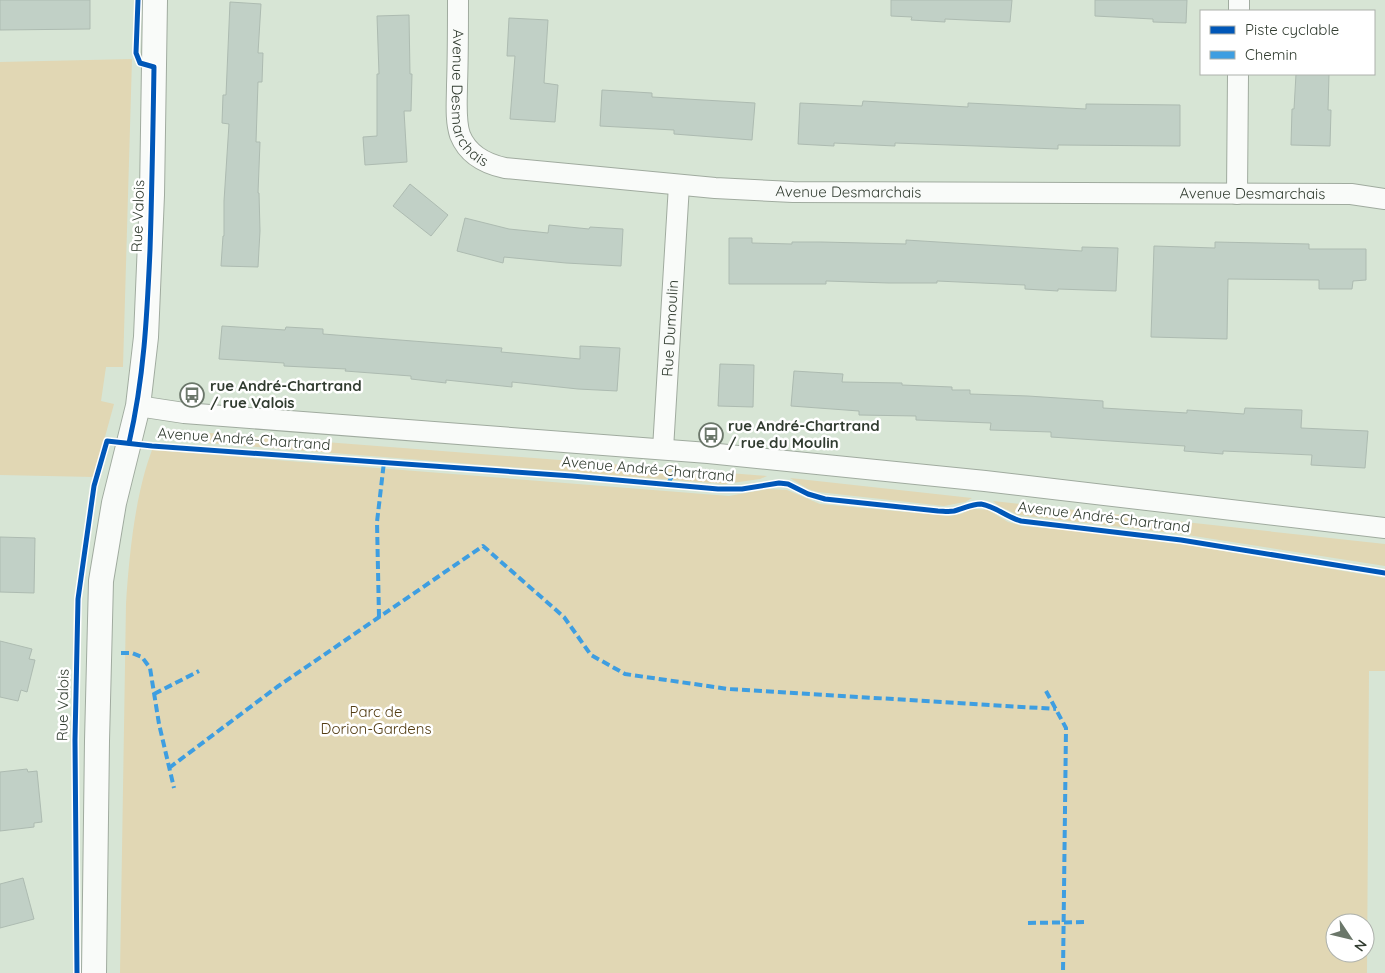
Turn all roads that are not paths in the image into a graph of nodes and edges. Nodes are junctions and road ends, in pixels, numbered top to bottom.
1 (155, 0) edge
2 (458, 0) edge
3 (1238, 75) edge
4 (679, 185) junction
5 (1237, 194) junction
6 (1385, 199) edge
7 (138, 406) junction
8 (663, 449) junction
9 (1385, 528) edge
10 (94, 973) edge

1 - 7 street, Rue Valois
2 - 4 street, Avenue Desmarchais
3 - 5 street
4 - 5 street, Avenue Desmarchais
4 - 8 street, Rue Dumoulin
5 - 6 street, Avenue Desmarchais
7 - 8 street, Avenue André-Chartrand
7 - 10 street, Rue Valois
8 - 9 street, Avenue André-Chartrand

